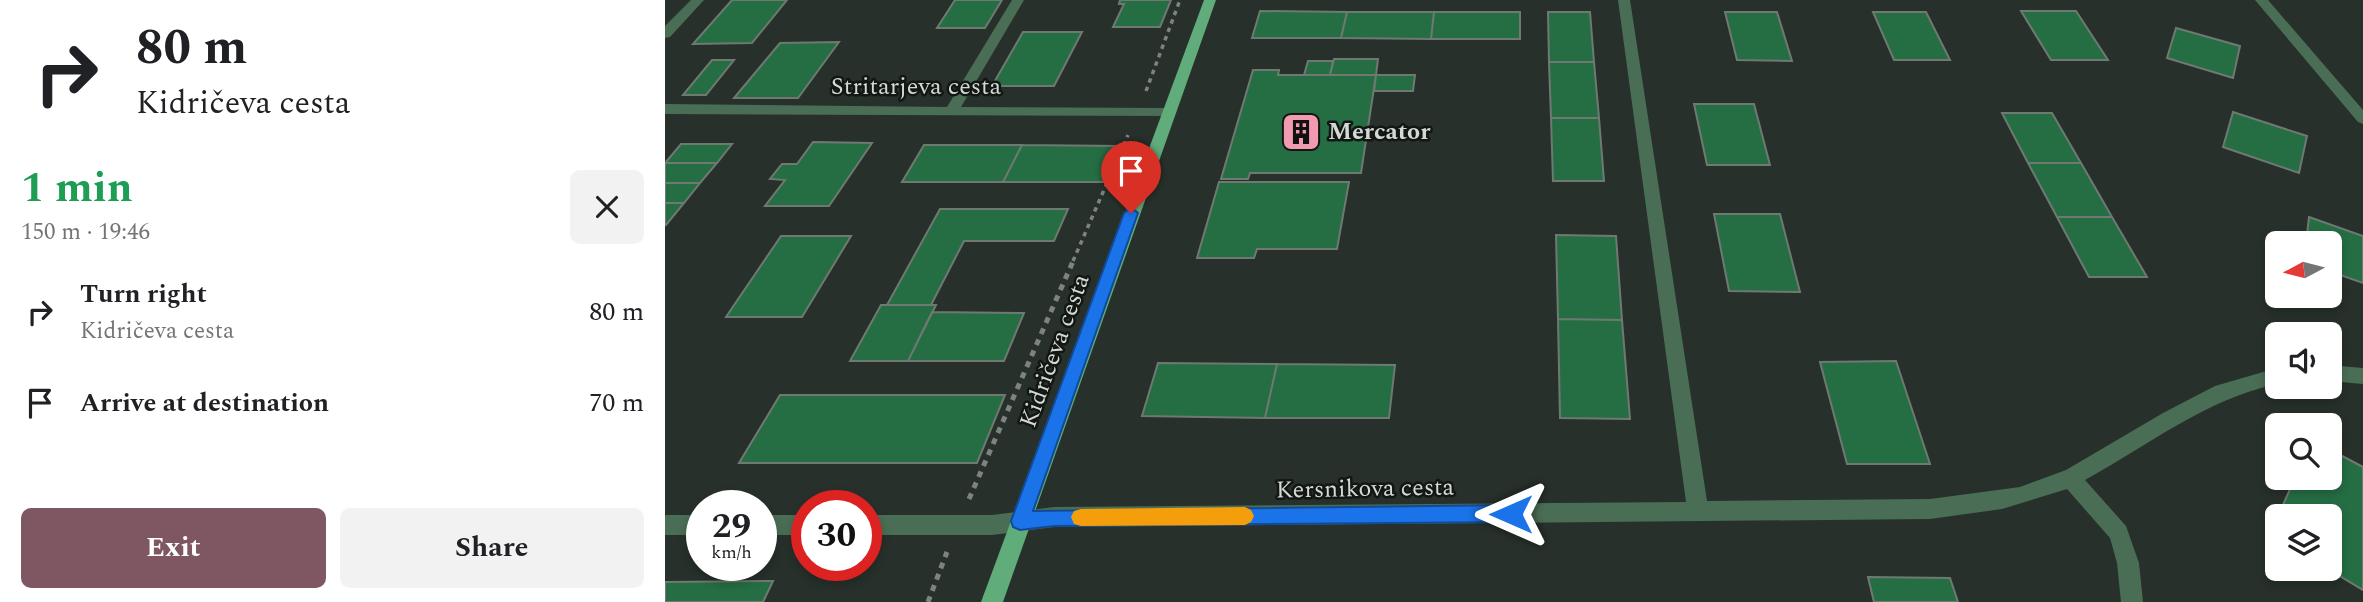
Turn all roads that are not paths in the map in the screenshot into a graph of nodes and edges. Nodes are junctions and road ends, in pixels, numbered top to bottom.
1 (698, 0) edge
2 (1018, 0) edge
3 (1210, 0) edge
4 (1624, 0) edge
5 (2261, 0) edge
6 (665, 34) edge
7 (665, 109) edge
8 (952, 110) junction
9 (1167, 113) junction
10 (2363, 119) edge
11 (2342, 374) edge
12 (2363, 376) edge
13 (2265, 378) edge
14 (2070, 478) junction
15 (1697, 512) junction
16 (1020, 521) junction
17 (686, 525) edge
18 (882, 525) edge
19 (665, 526) edge
20 (992, 602) edge
21 (2132, 602) edge

1 - 6 street
2 - 8 street
3 - 9 main road, Kidričeva cesta
4 - 15 street
5 - 10 street
7 - 8 street, Stritarjeva cesta
8 - 9 street, Stritarjeva cesta
9 - 16 main road, Kidričeva cesta
11 - 12 street
13 - 14 street, Kersnikova cesta
14 - 15 street, Kersnikova cesta
14 - 21 street
15 - 16 street, Kersnikova cesta
16 - 18 street, Kersnikova cesta
16 - 20 main road, Kidričeva cesta
17 - 19 street

